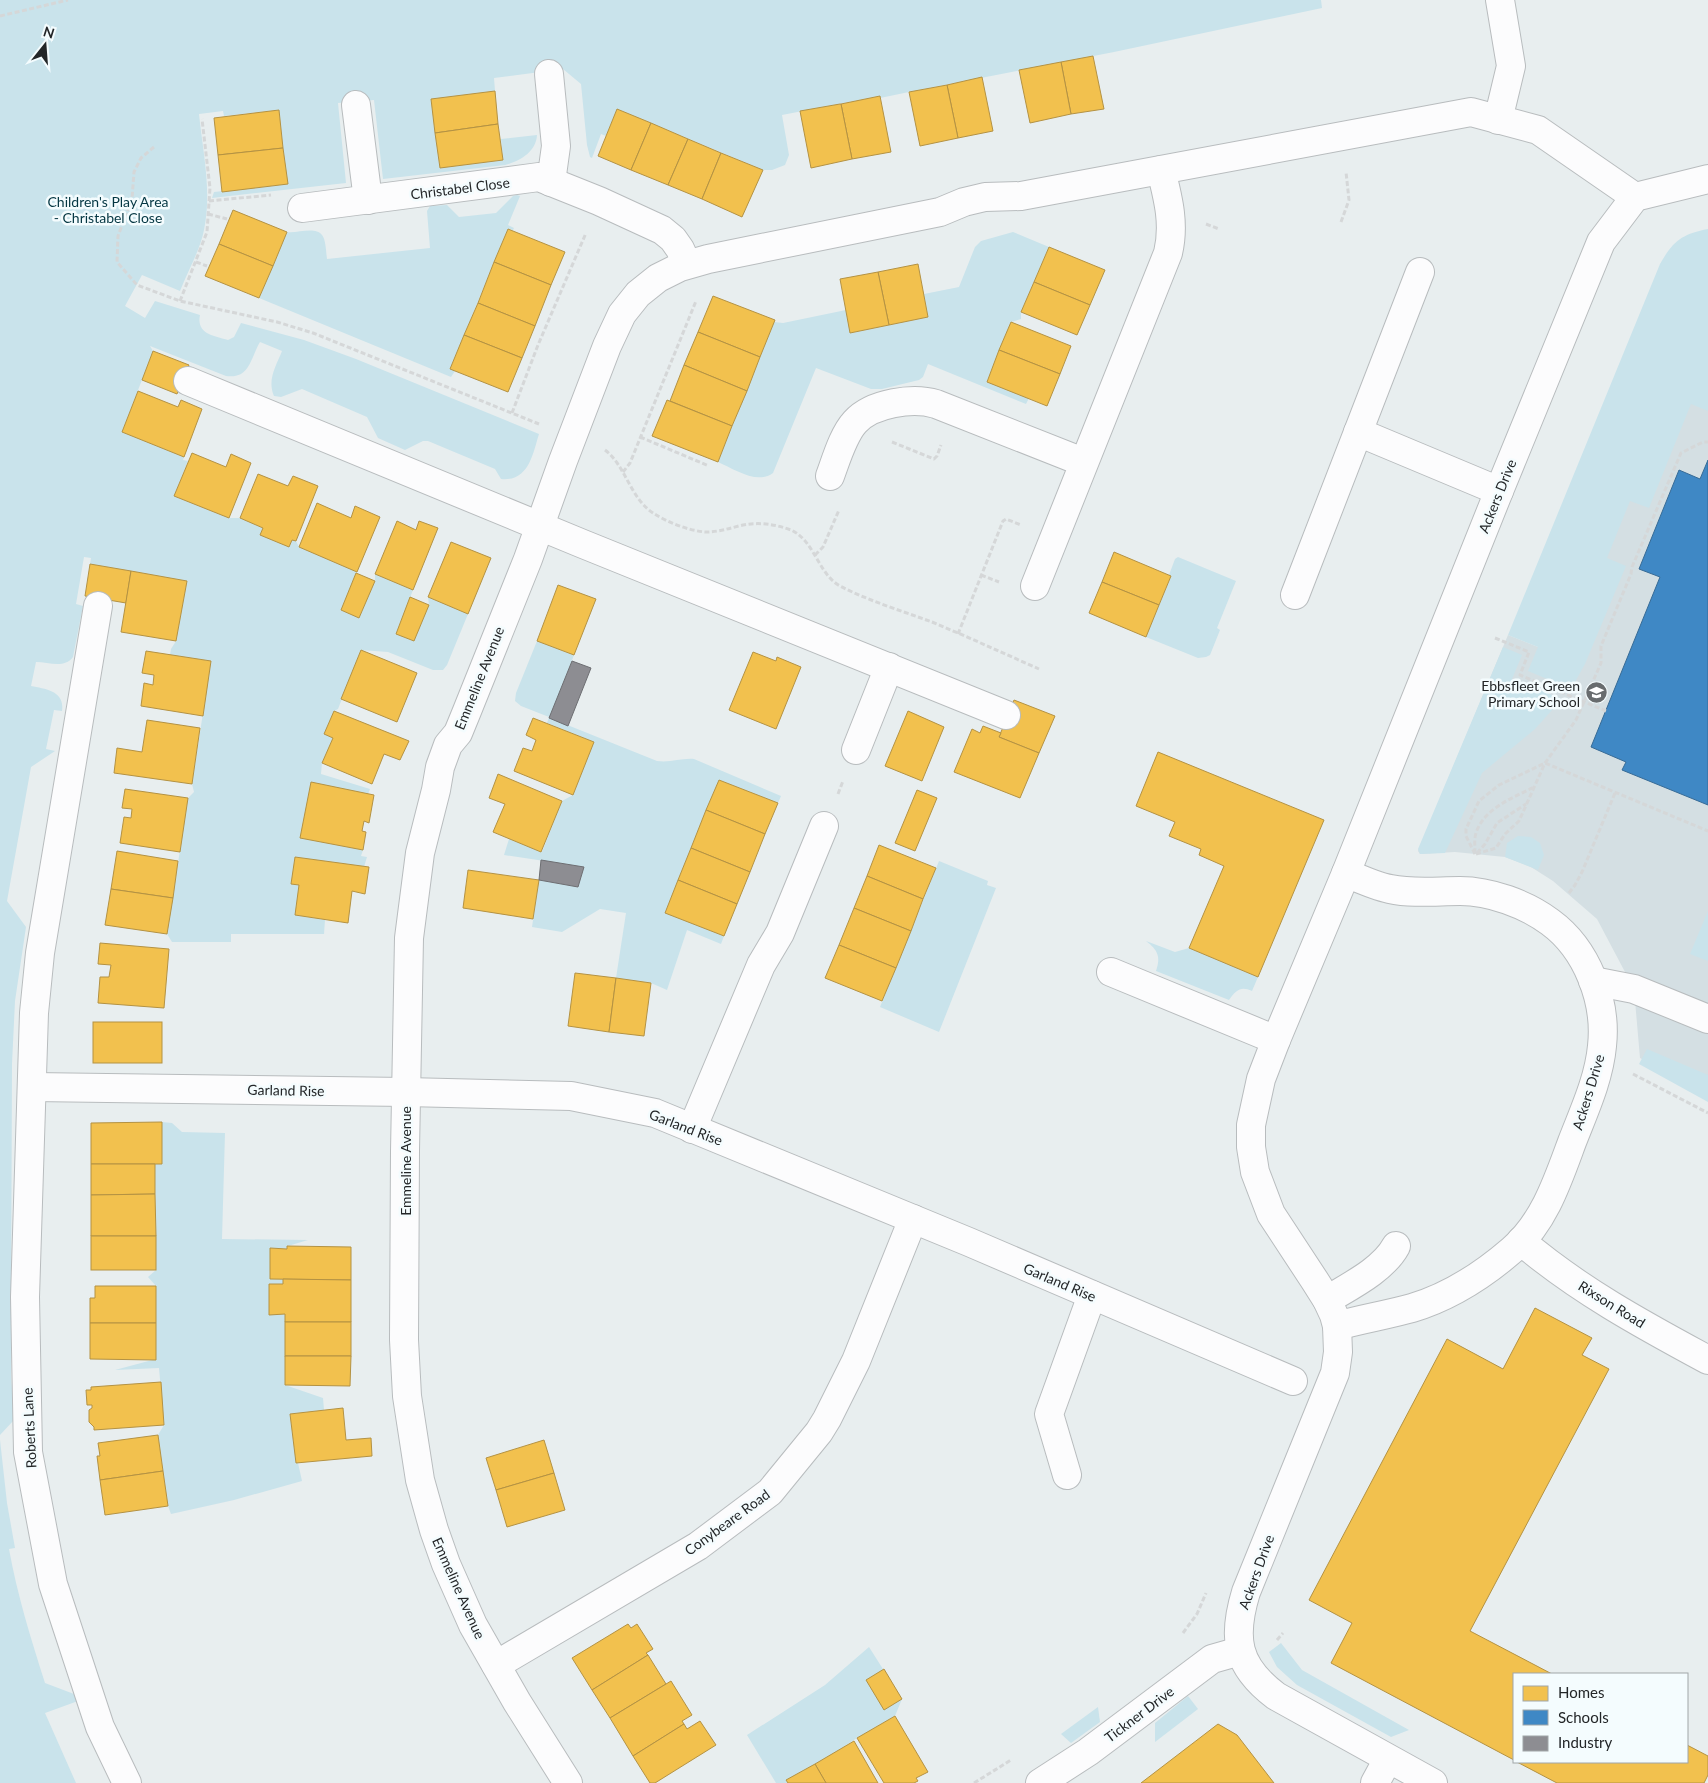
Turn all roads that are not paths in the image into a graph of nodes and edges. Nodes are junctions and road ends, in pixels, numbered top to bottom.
1 (1500, 0) edge
2 (549, 74) dead end
3 (356, 105) dead end
4 (1498, 120) junction
5 (1161, 170) junction
6 (1708, 180) edge
7 (551, 182) junction
8 (1635, 197) junction
9 (368, 200) junction
10 (291, 201) road end
11 (687, 264) junction
12 (1420, 272) dead end
13 (188, 381) dead end
14 (1358, 432) junction
15 (1084, 462) junction
16 (830, 476) dead end
17 (1499, 491) junction
18 (540, 526) junction
19 (1035, 586) dead end
20 (1295, 595) dead end
21 (98, 606) dead end
22 (889, 667) junction
23 (1006, 715) dead end
24 (856, 750) road end
25 (824, 826) road end
26 (1346, 873) junction
27 (1111, 972) dead end
28 (1593, 981) junction
29 (1708, 1019) edge
30 (1276, 1040) junction
31 (33, 1086) junction
32 (406, 1092) junction
33 (692, 1129) junction
34 (913, 1219) junction
35 (1521, 1241) junction
36 (1396, 1246) dead end
37 (1092, 1295) junction
38 (1327, 1300) junction
39 (1336, 1326) junction
40 (1708, 1360) edge
41 (1293, 1381) dead end
42 (1067, 1475) dead end
43 (1240, 1651) junction
44 (496, 1664) junction
45 (1388, 1759) junction
46 (127, 1783) edge
47 (568, 1783) edge
48 (1040, 1783) edge
49 (1376, 1783) edge
50 (1433, 1783) edge

1 - 4 street
2 - 7 street
3 - 9 street
4 - 5 street, Emmeline Avenue
4 - 8 street, Emmeline Avenue
5 - 11 street, Emmeline Avenue
5 - 15 street
6 - 8 street
7 - 9 street, Christabel Close
7 - 11 street, Christabel Close
8 - 17 street, Ackers Drive
9 - 10 street, Christabel Close
11 - 18 street, Emmeline Avenue
12 - 14 street
13 - 18 street
14 - 17 street
14 - 20 street
15 - 16 street
15 - 19 street
17 - 26 street, Ackers Drive
18 - 22 street
18 - 32 street, Emmeline Avenue
21 - 31 street, Roberts Lane
22 - 23 street
22 - 24 street
25 - 33 street
26 - 28 street, Ackers Drive
26 - 30 street, Ackers Drive
27 - 30 street
28 - 29 street
28 - 35 street, Ackers Drive
30 - 38 street, Ackers Drive
31 - 32 street, Garland Rise
31 - 46 street, Roberts Lane
32 - 33 street, Garland Rise
32 - 44 street, Emmeline Avenue
33 - 34 street, Garland Rise
34 - 37 street, Garland Rise
34 - 44 street, Conybeare Road
35 - 39 street, Ackers Drive
35 - 40 street, Rixson Road
36 - 38 street
37 - 41 street, Garland Rise
37 - 42 street
38 - 39 street, Ackers Drive
39 - 43 street, Ackers Drive
43 - 45 street, Ackers Drive
43 - 48 street, Tickner Drive
44 - 47 street, Emmeline Avenue
45 - 49 street
45 - 50 street, Ackers Drive

